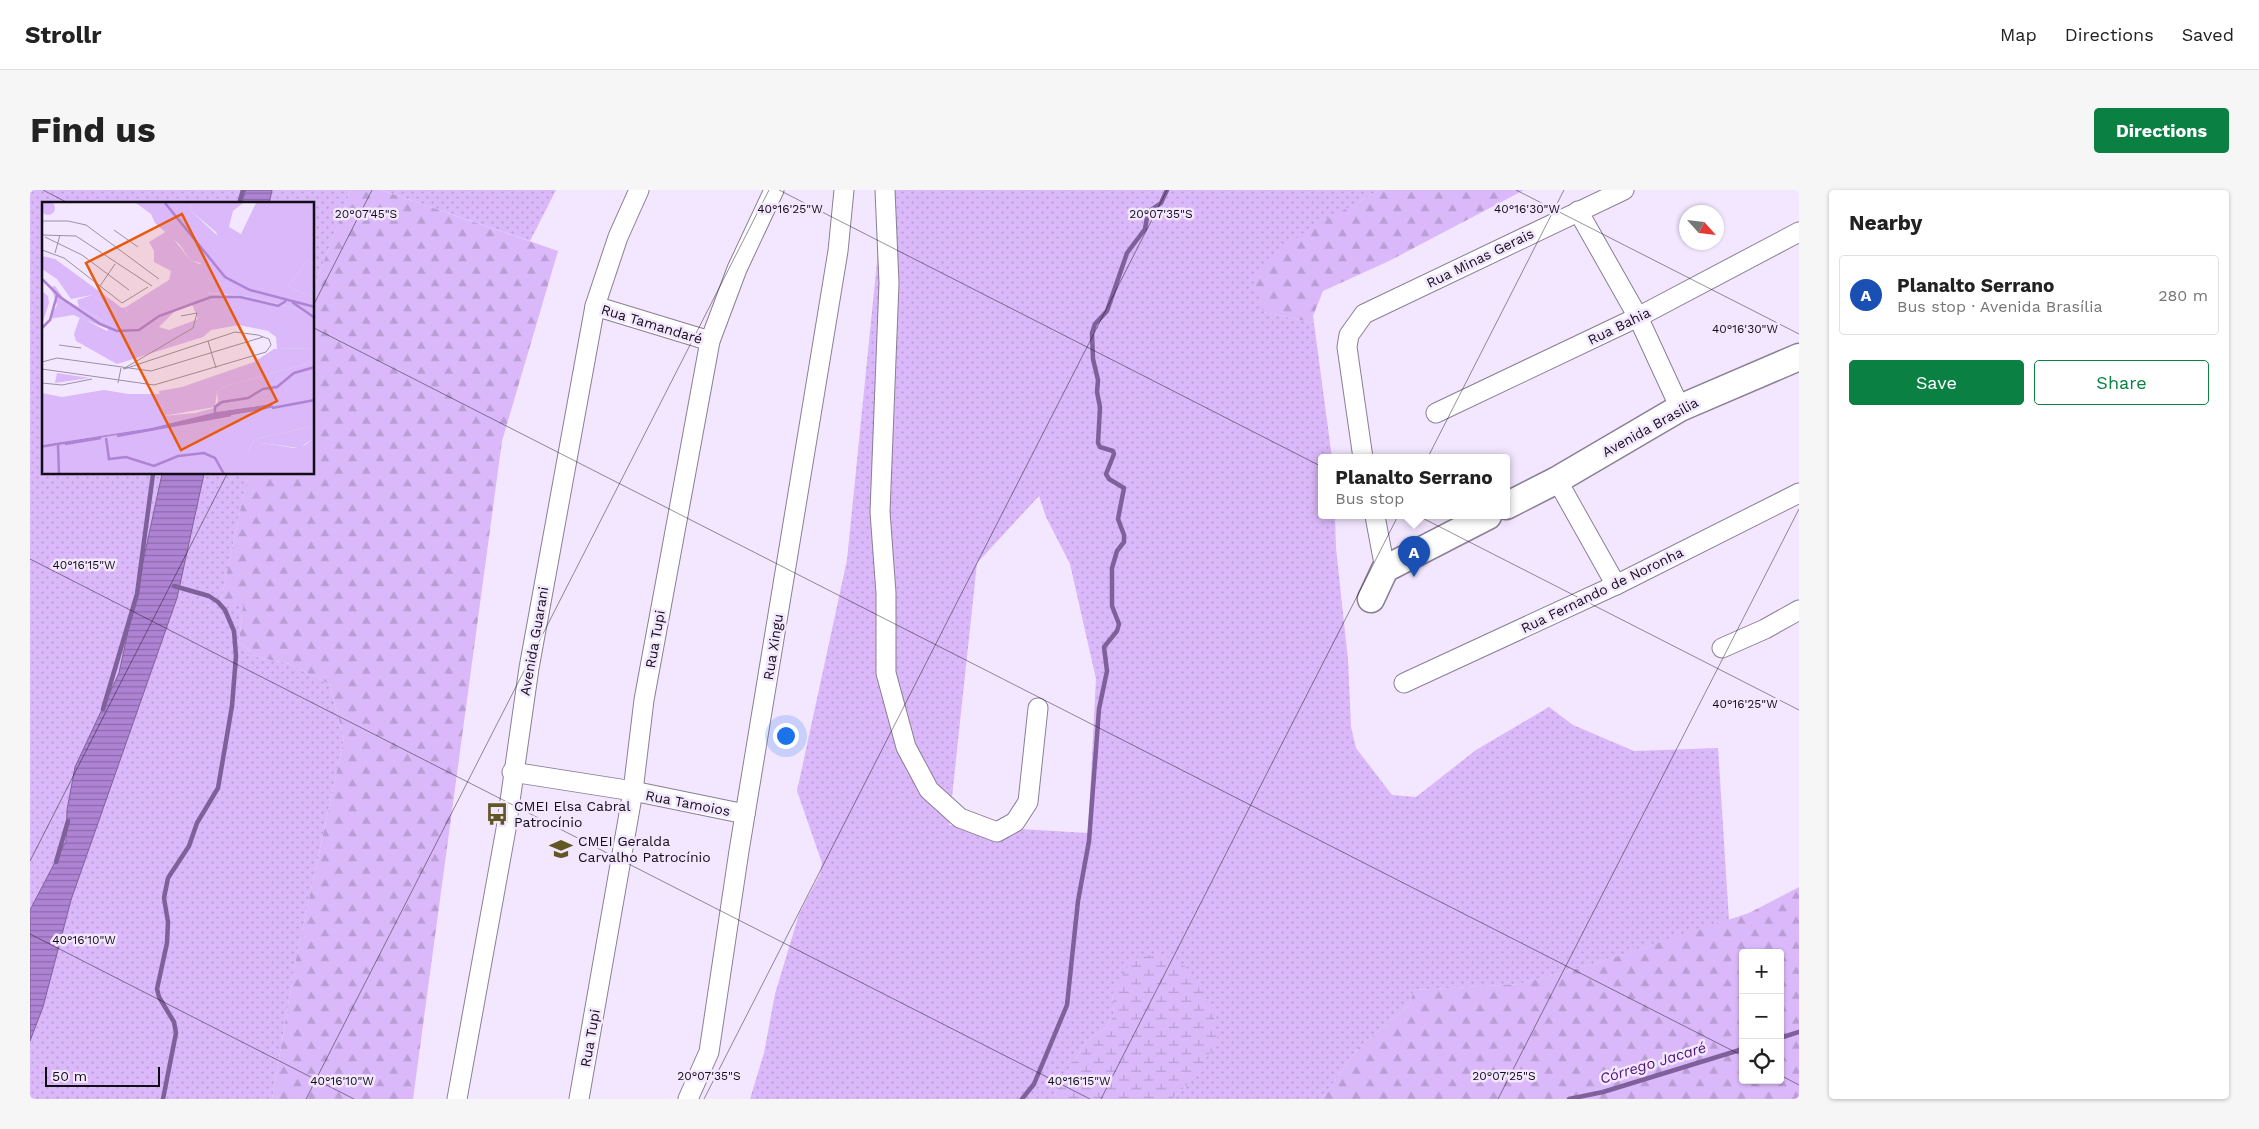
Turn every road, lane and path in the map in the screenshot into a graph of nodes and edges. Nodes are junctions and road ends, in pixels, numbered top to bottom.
1 (639, 190) edge
2 (774, 190) edge
3 (844, 190) edge
4 (885, 190) edge
5 (1624, 190) edge
6 (1578, 211) junction
7 (1799, 232) edge
8 (594, 306) junction
9 (1638, 317) junction
10 (710, 342) junction
11 (1799, 357) edge
12 (1680, 408) junction
13 (1436, 413) dead end
14 (1362, 454) edge
15 (1557, 480) junction
16 (1796, 501) edge
17 (1510, 504) edge
18 (1376, 519) edge
19 (1482, 519) edge
20 (1385, 569) junction
21 (1616, 585) junction
22 (1371, 599) dead end
23 (1799, 610) edge
24 (1722, 648) dead end
25 (1404, 683) dead end
26 (1038, 708) dead end
27 (512, 772) junction
28 (633, 792) junction
29 (745, 814) junction
30 (457, 1099) edge
31 (579, 1099) edge
32 (688, 1099) edge

1 - 8 street, Avenida Guarani
2 - 10 street, Rua Tupi
3 - 29 street, Rua Xingu
4 - 26 street
5 - 6 street, Rua Minas Gerais
6 - 9 street
6 - 14 street, Rua Minas Gerais
7 - 9 street, Rua Bahia
8 - 10 street, Rua Tamandaré
8 - 27 street, Avenida Guarani
9 - 12 street
9 - 13 street, Rua Bahia
10 - 28 street, Rua Tupi
11 - 12 street, Avenida Brasília
12 - 15 street, Avenida Brasília
15 - 17 street, Avenida Brasília
15 - 21 street
16 - 21 street, Rua Fernando de Noronha
18 - 20 street
19 - 20 street
20 - 22 street
21 - 25 street, Rua Fernando de Noronha
23 - 24 street
27 - 28 street, Rua Tamoios
27 - 30 street, Avenida Guarani
28 - 29 street, Rua Tamoios
28 - 31 street, Rua Tupi
29 - 32 street, Rua Xingu

